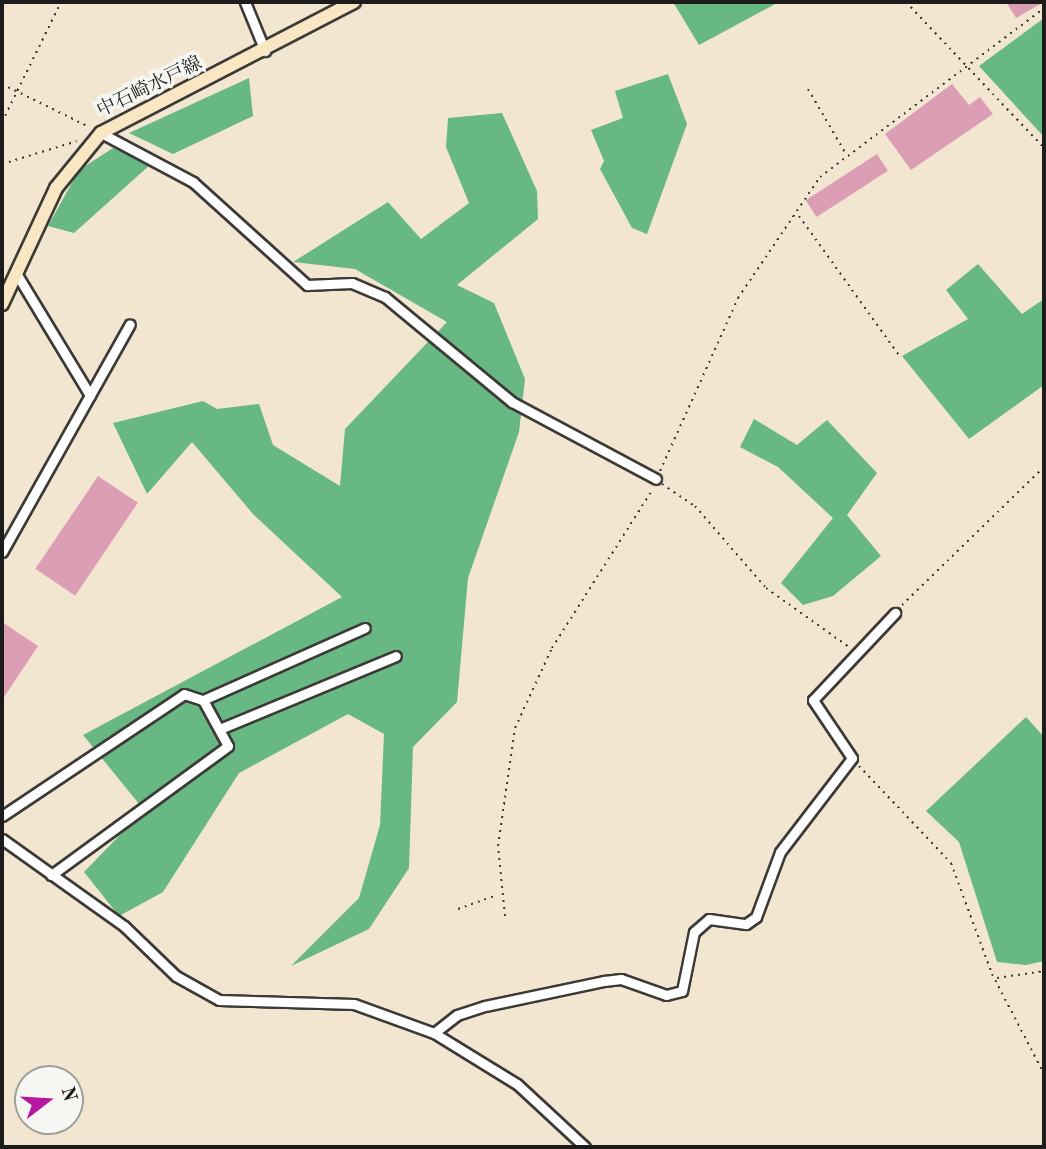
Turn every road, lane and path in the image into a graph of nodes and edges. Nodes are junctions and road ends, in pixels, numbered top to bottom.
1 (61, 2) edge
2 (244, 2) edge
3 (354, 2) edge
4 (906, 2) edge
5 (1044, 8) edge
6 (265, 51) junction
7 (968, 67) junction
8 (2, 84) edge
9 (808, 89) dead end
10 (17, 93) junction
11 (2, 122) edge
12 (101, 133) junction
13 (91, 143) junction
14 (1044, 148) edge
15 (846, 155) junction
16 (2, 164) edge
17 (799, 215) junction
18 (16, 273) junction
19 (2, 304) edge
20 (130, 324) dead end
21 (898, 354) dead end
22 (90, 395) junction
23 (1044, 467) edge
24 (656, 479) junction
25 (2, 552) edge
26 (895, 613) joint
27 (365, 628) dead end
28 (852, 654) junction
29 (396, 656) dead end
30 (203, 701) junction
31 (222, 728) junction
32 (852, 758) junction
33 (2, 816) edge
34 (2, 839) edge
35 (51, 875) junction
36 (1044, 891) edge
37 (498, 895) junction
38 (458, 909) dead end
39 (505, 916) dead end
40 (1044, 950) edge
41 (1044, 971) edge
42 (996, 978) junction
43 (434, 1033) junction
44 (1044, 1074) edge
45 (585, 1147) edge

1 - 10 path
2 - 6 street
3 - 6 main road, 中石崎水戸線
4 - 7 path
5 - 7 path
6 - 12 main road, 中石崎水戸線
7 - 14 path
7 - 15 path
8 - 10 path
9 - 15 path
10 - 11 path
10 - 12 path
12 - 13 main road, 中石崎水戸線
12 - 24 street
13 - 16 path
13 - 18 main road, 中石崎水戸線
15 - 17 path
17 - 21 path
17 - 24 path
18 - 19 main road, 中石崎水戸線
18 - 22 street
20 - 22 street
22 - 25 street
23 - 26 path
24 - 28 path
24 - 37 path
26 - 28 street
27 - 30 street
28 - 32 street
29 - 31 street
30 - 31 street
30 - 33 street
31 - 35 street
32 - 42 path
32 - 43 street
34 - 35 street
35 - 43 street
36 - 40 path
37 - 38 path
37 - 39 path
41 - 42 path
42 - 44 path
43 - 45 street

